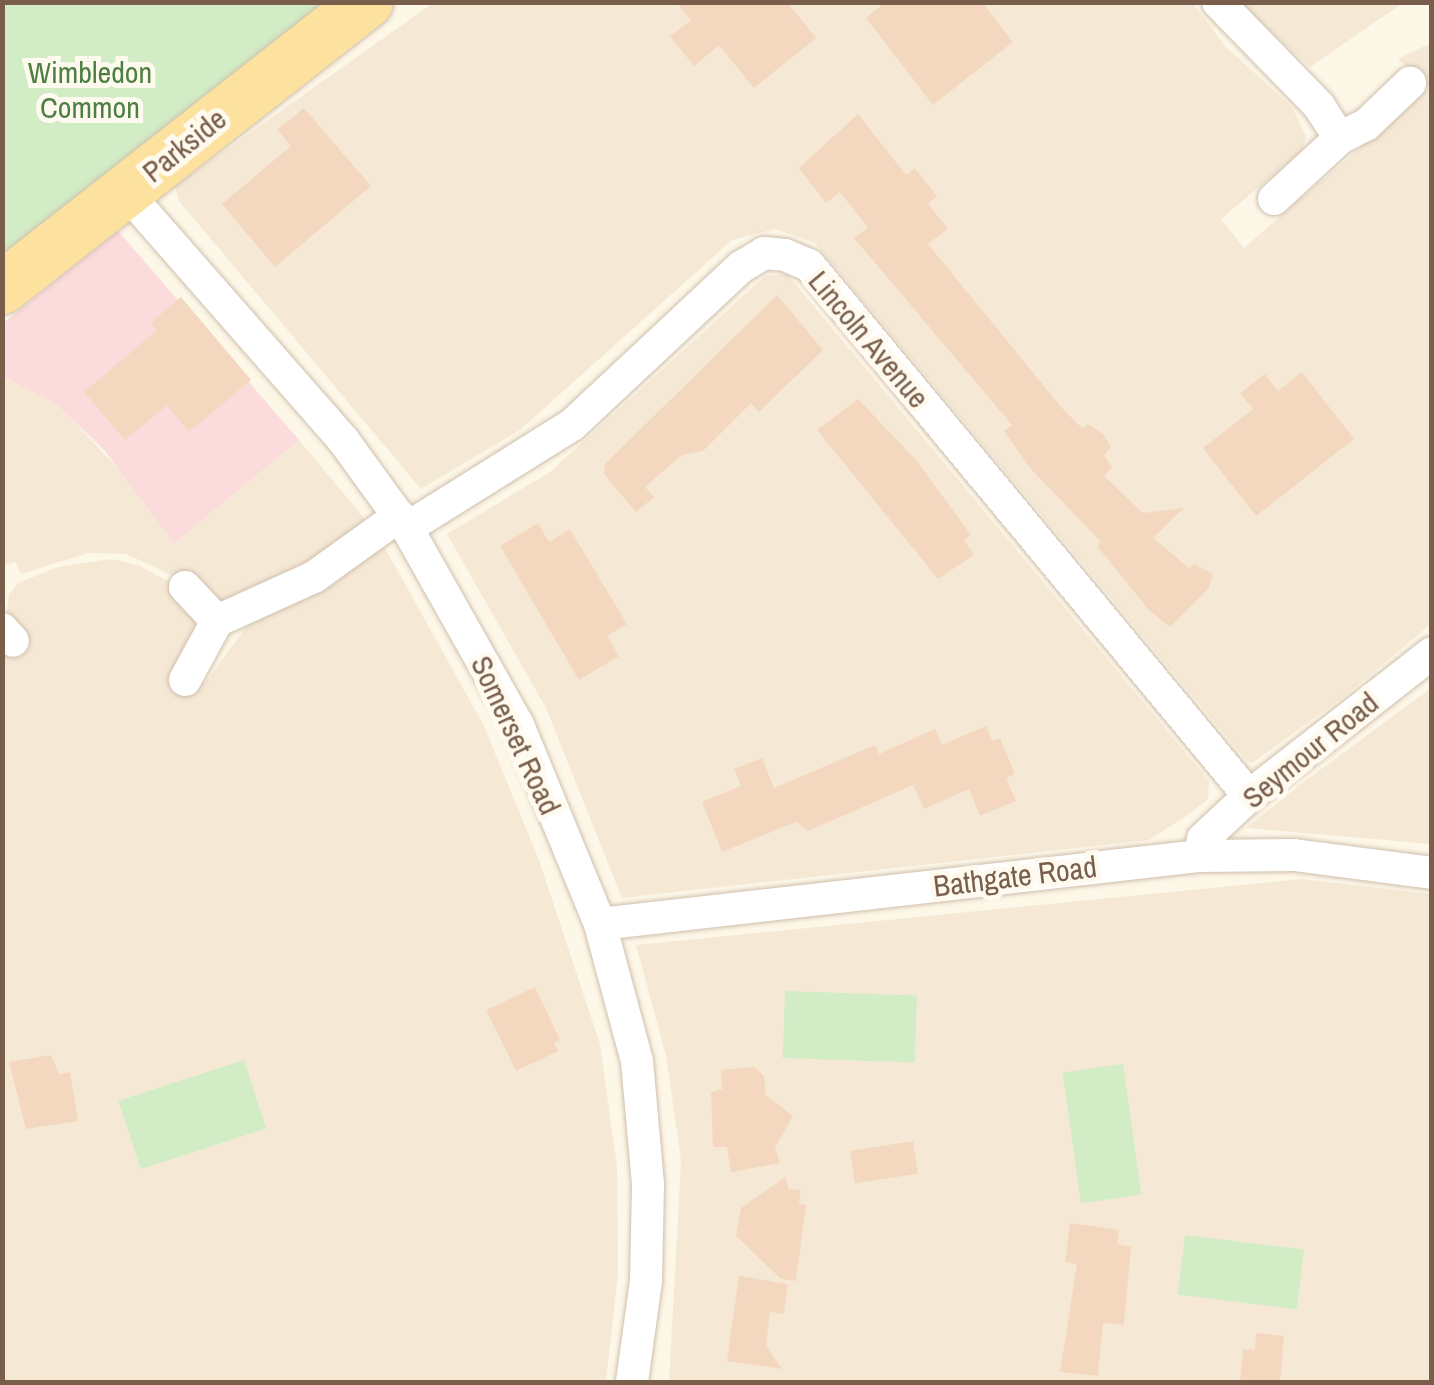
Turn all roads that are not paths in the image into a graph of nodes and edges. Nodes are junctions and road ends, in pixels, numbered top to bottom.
1 (367, 2) edge
2 (1218, 2) edge
3 (1410, 82) dead end
4 (1340, 138) junction
5 (126, 192) junction
6 (1274, 200) dead end
7 (2, 288) edge
8 (403, 522) junction
9 (185, 587) dead end
10 (217, 621) junction
11 (1432, 653) edge
12 (185, 680) dead end
13 (1250, 796) junction
14 (1200, 856) junction
15 (1432, 873) edge
16 (600, 924) junction
17 (632, 1382) edge

1 - 5 main road, Parkside
2 - 4 street
3 - 4 street
4 - 6 street
5 - 7 main road, Parkside
5 - 8 street, Somerset Road
8 - 10 street, Lincoln Avenue
8 - 13 street, Lincoln Avenue
8 - 16 street, Somerset Road
9 - 10 street
10 - 12 street
11 - 13 street, Seymour Road
13 - 14 street, Seymour Road
14 - 15 street, Bathgate Road
14 - 16 street, Bathgate Road
16 - 17 street, Somerset Road

